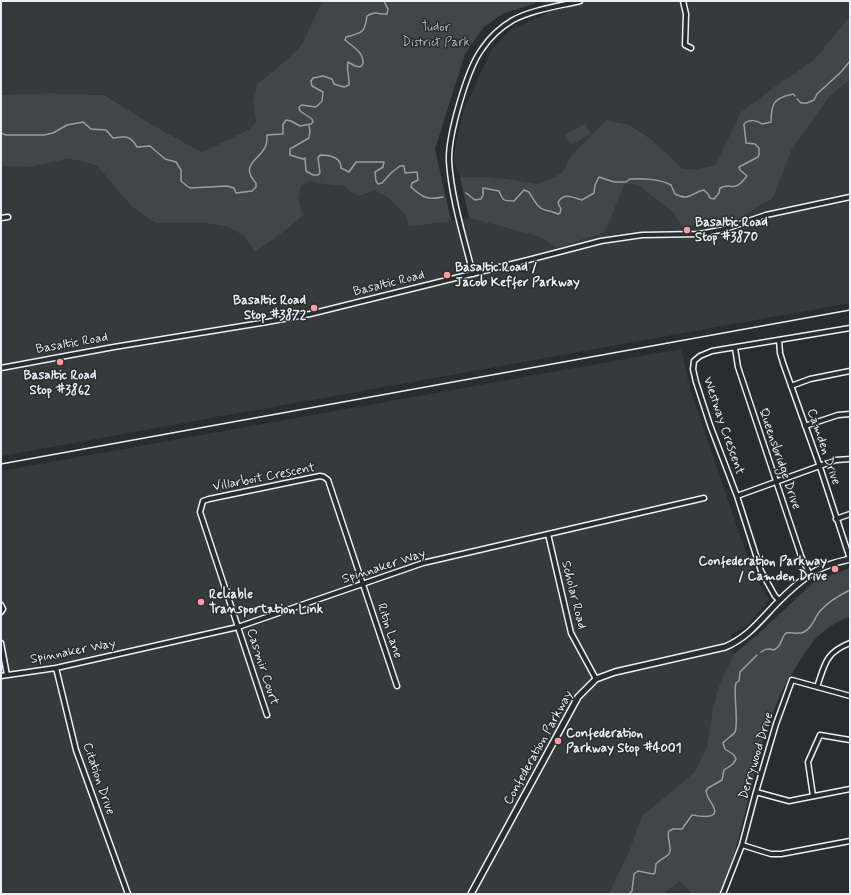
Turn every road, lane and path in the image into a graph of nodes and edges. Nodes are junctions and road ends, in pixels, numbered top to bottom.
1 (580, 1) edge
2 (683, 1) edge
3 (690, 48) dead end
4 (850, 197) edge
5 (8, 217) dead end
6 (1, 218) edge
7 (473, 274) junction
8 (850, 328) edge
9 (779, 340) junction
10 (735, 348) junction
11 (1, 368) edge
12 (850, 371) edge
13 (791, 386) junction
14 (850, 414) edge
15 (805, 426) junction
16 (850, 459) edge
17 (820, 467) junction
18 (777, 482) junction
19 (736, 496) junction
20 (704, 498) dead end
21 (850, 514) edge
22 (836, 519) junction
23 (548, 534) junction
24 (850, 559) edge
25 (810, 575) junction
26 (363, 583) junction
27 (779, 600) junction
28 (1, 605) edge
29 (1, 612) edge
30 (238, 627) junction
31 (850, 643) edge
32 (1, 644) edge
33 (56, 668) junction
34 (7, 675) junction
35 (1, 676) edge
36 (596, 679) junction
37 (396, 686) dead end
38 (817, 687) junction
39 (850, 696) edge
40 (267, 715) dead end
41 (850, 740) edge
42 (850, 789) edge
43 (756, 792) junction
44 (813, 796) junction
45 (850, 841) edge
46 (742, 845) junction
47 (128, 894) edge
48 (471, 894) edge
49 (724, 894) edge

1 - 7 street
2 - 3 street
4 - 7 street, Basaltic Road
5 - 6 street
7 - 11 street, Basaltic Road
8 - 9 street, Westway Crescent
9 - 10 street, Westway Crescent
9 - 13 street, Camden Drive
10 - 18 street, Queensbridge Drive
10 - 19 street, Westway Crescent
12 - 13 street
13 - 15 street, Camden Drive
14 - 15 street
15 - 17 street, Camden Drive
16 - 17 street
17 - 18 street
17 - 22 street, Camden Drive
18 - 19 street
18 - 25 street, Queensbridge Drive
19 - 27 street, Westway Crescent
20 - 23 street, Spinnaker Way
21 - 22 street
22 - 24 street, Camden Drive
23 - 26 street, Spinnaker Way
23 - 36 street, Scholar Road
24 - 25 street, Confederation Parkway
25 - 27 street, Confederation Parkway
26 - 30 street, Spinnaker Way
26 - 30 street, Villarboit Crescent
26 - 37 street, Ritin Lane
27 - 36 street, Confederation Parkway
28 - 29 street
30 - 33 street, Spinnaker Way
30 - 40 street, Casmir Court
31 - 38 street
32 - 34 street
33 - 34 street, Spinnaker Way
33 - 47 street, Citation Drive
34 - 35 street, Spinnaker Way
36 - 48 street, Confederation Parkway
38 - 39 street, Derrywood Drive
38 - 43 street, Derrywood Drive
41 - 44 street
42 - 44 street
43 - 44 street
43 - 46 street, Derrywood Drive
45 - 46 street
46 - 49 street, Derrywood Drive

